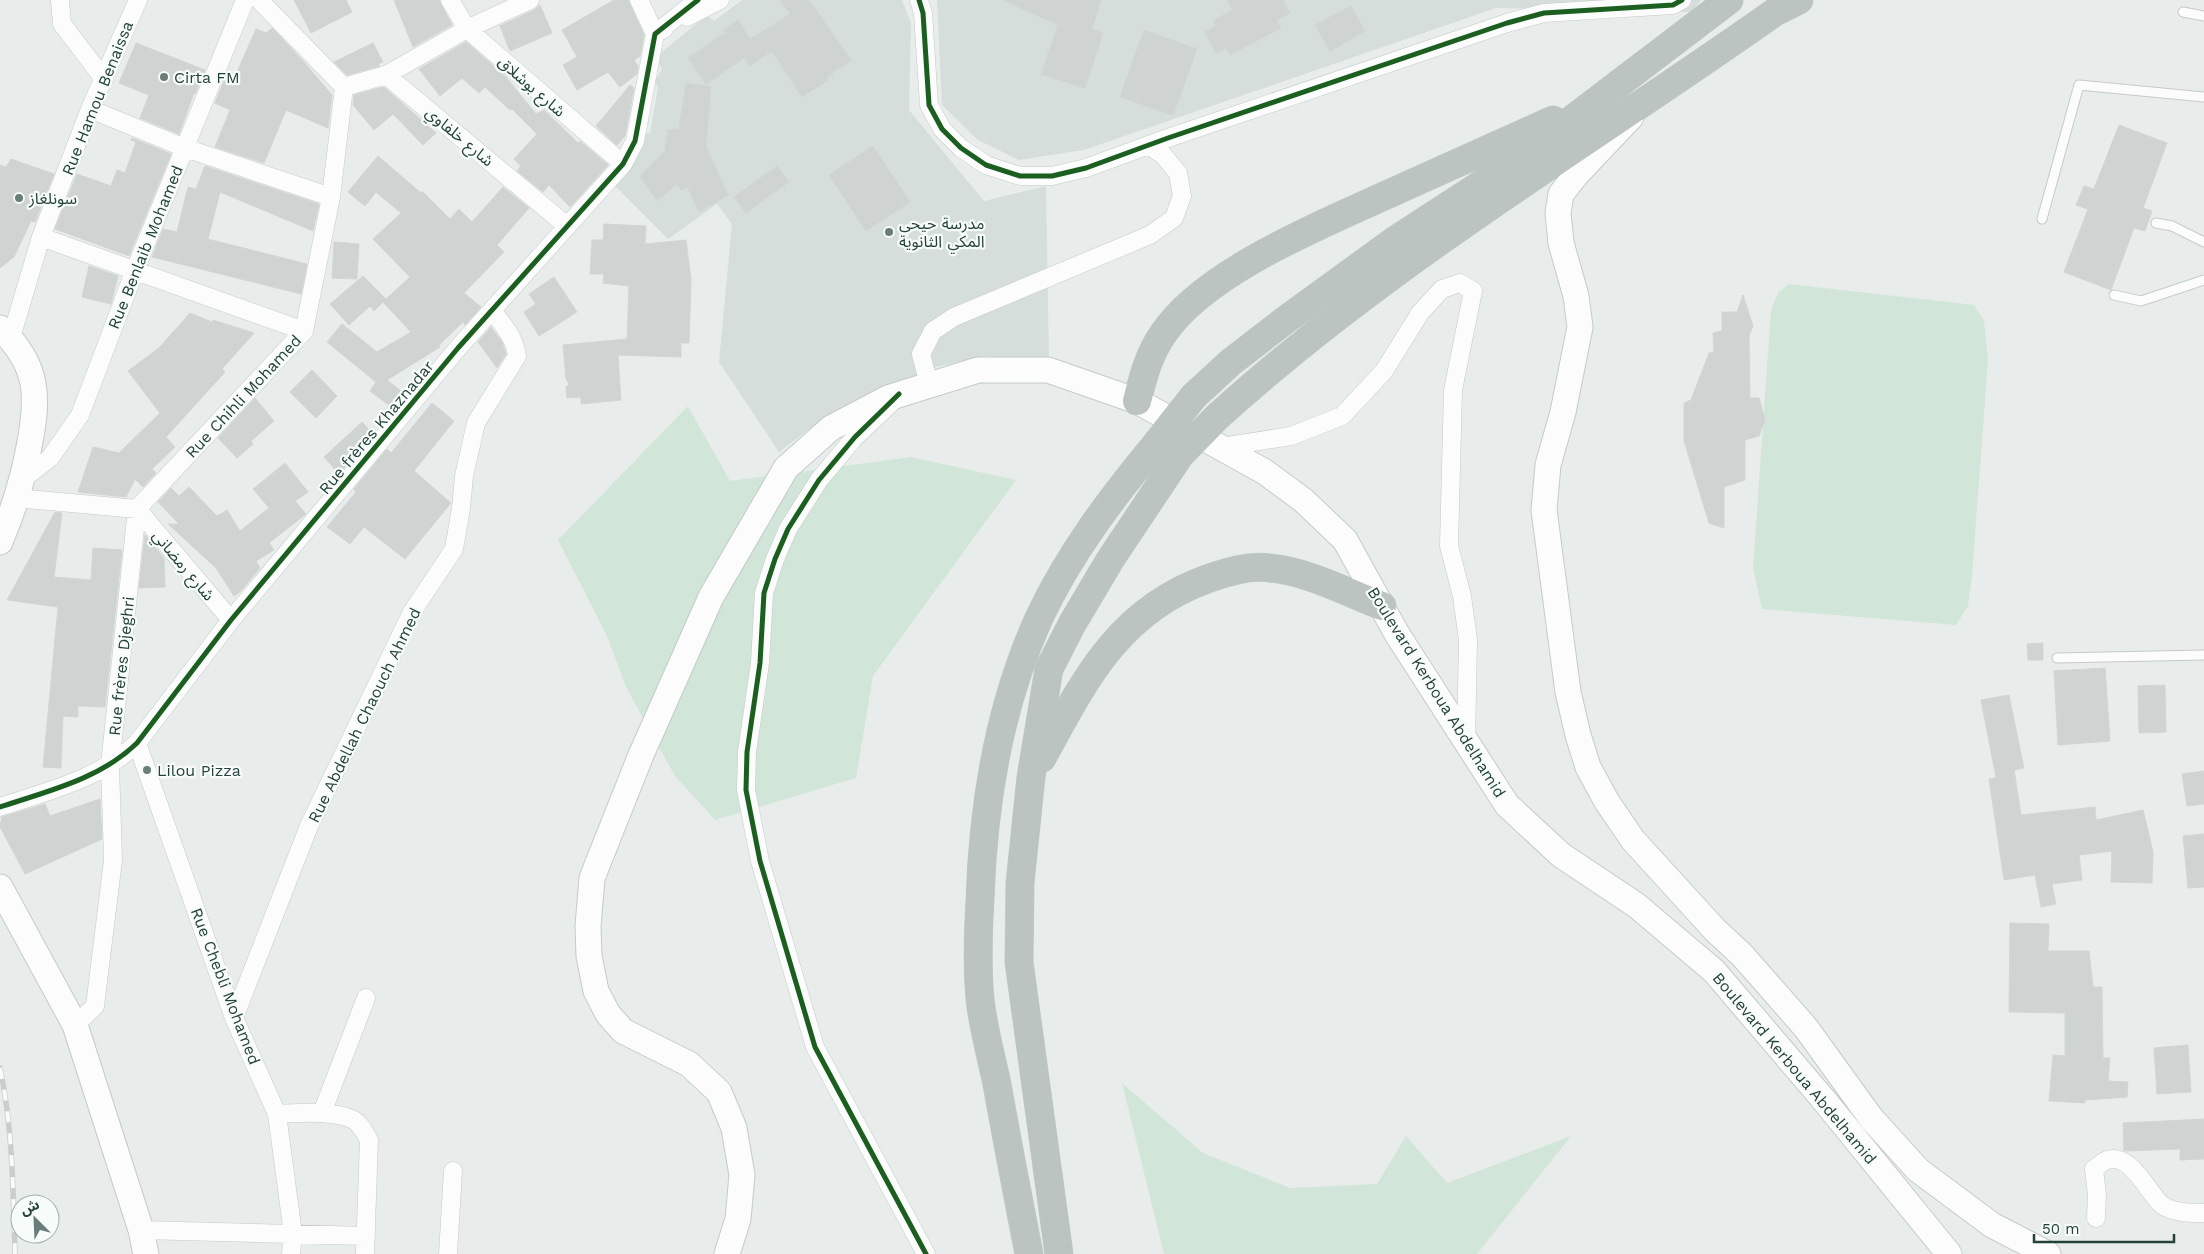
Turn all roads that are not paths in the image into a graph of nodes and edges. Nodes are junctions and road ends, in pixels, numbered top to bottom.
1 (60, 0) edge
2 (138, 0) edge
3 (245, 0) edge
4 (259, 0) edge
5 (450, 0) edge
6 (530, 0) edge
7 (639, 0) edge
8 (698, 0) edge
9 (720, 0) edge
10 (919, 0) edge
11 (1682, 0) edge
12 (1728, 0) edge
13 (1799, 0) edge
14 (2183, 12) dead end
15 (2204, 16) edge
16 (466, 29) junction
17 (655, 34) junction
18 (386, 75) junction
19 (104, 79) junction
20 (344, 87) junction
21 (1650, 97) junction
22 (2204, 97) edge
23 (1597, 99) junction
24 (90, 109) junction
25 (1148, 145) junction
26 (185, 148) junction
27 (623, 164) junction
28 (331, 197) junction
29 (2042, 218) dead end
30 (2156, 223) dead end
31 (568, 226) junction
32 (41, 237) junction
33 (2204, 242) edge
34 (135, 270) junction
35 (2204, 280) edge
36 (2114, 295) dead end
37 (492, 310) junction
38 (304, 331) junction
39 (6, 333) edge
40 (929, 385) junction
41 (899, 394) junction
42 (1137, 401) junction
43 (1221, 447) junction
44 (1168, 449) junction
45 (20, 489) junction
46 (137, 509) junction
47 (0, 542) edge
48 (1382, 606) junction
49 (231, 620) junction
50 (2204, 655) edge
51 (2057, 658) dead end
52 (137, 743) junction
53 (1466, 743) junction
54 (110, 765) junction
55 (1031, 777) junction
56 (0, 807) edge
57 (0, 887) edge
58 (1715, 930) junction
59 (1692, 952) junction
60 (366, 998) dead end
61 (234, 1018) junction
62 (76, 1025) junction
63 (322, 1113) junction
64 (277, 1114) junction
65 (453, 1171) dead end
66 (2204, 1213) edge
67 (2096, 1218) dead end
68 (292, 1234) junction
69 (366, 1236) junction
70 (144, 1242) edge
71 (291, 1254) edge
72 (365, 1254) edge
73 (448, 1254) edge
74 (726, 1254) edge
75 (926, 1254) edge
76 (1029, 1254) edge
77 (1059, 1254) edge
78 (1948, 1254) edge
79 (2048, 1254) edge

1 - 19 street
2 - 19 street, Rue Hamou Benaissa
3 - 26 street, Rue Benlaib Mohamed
4 - 20 street
5 - 16 street, شارع بوشلاق
6 - 16 street
7 - 17 street
8 - 17 street
9 - 17 street
10 - 25 street
11 - 25 street
12 - 23 highway
13 - 21 highway
14 - 15 lane
16 - 18 street
16 - 27 street, شارع بوشلاق
17 - 27 street, Rue frères Khaznadar
18 - 20 street
18 - 31 street, شارع خلفاوي
19 - 24 street, Rue Hamou Benaissa
20 - 28 street, Rue Chihli Mohamed
21 - 44 highway, bridge
21 - 58 main road
22 - 29 lane
23 - 42 highway
23 - 44 highway, bridge
24 - 26 street
24 - 32 street, Rue Hamou Benaissa
25 - 40 street
26 - 28 street
26 - 34 street, Rue Benlaib Mohamed
27 - 31 street, Rue frères Khaznadar
28 - 38 street, Rue Chihli Mohamed
30 - 33 lane
31 - 37 street, Rue frères Khaznadar
32 - 34 street
32 - 39 street, Rue Hamou Benaissa
34 - 38 street
34 - 45 street, Rue Benlaib Mohamed
35 - 36 lane
37 - 49 street, Rue frères Khaznadar
37 - 61 street, Rue Abdellah Chaouch Ahmed
38 - 46 street, Rue Chihli Mohamed
39 - 45 main road
40 - 41 main road, Boulevard Kerboua Abdelhamid
40 - 42 main road, Boulevard Kerboua Abdelhamid
41 - 74 main road, Boulevard Kerboua Abdelhamid
41 - 75 street
42 - 43 main road, Boulevard Kerboua Abdelhamid
43 - 48 main road, Boulevard Kerboua Abdelhamid
43 - 53 street
44 - 55 highway
44 - 76 highway
45 - 46 street
45 - 47 main road
46 - 49 street, شارع رمضاني
46 - 54 street, Rue frères Djeghri
48 - 53 main road, Boulevard Kerboua Abdelhamid
48 - 55 highway
49 - 52 street, Rue frères Khaznadar
50 - 51 lane
52 - 54 street, Rue frères Khaznadar
52 - 61 street, Rue Chebli Mohamed
53 - 59 main road, Boulevard Kerboua Abdelhamid
54 - 56 street, Rue frères Khaznadar
54 - 62 street, Rue frères Djeghri
55 - 77 highway
57 - 62 main road
58 - 59 main road
58 - 79 main road
59 - 78 main road, Boulevard Kerboua Abdelhamid
60 - 63 street
61 - 64 street, Rue Chebli Mohamed
62 - 70 main road
63 - 64 street
63 - 69 street
64 - 68 street, Rue Chebli Mohamed
65 - 73 street
66 - 67 street
68 - 69 street
68 - 70 street
68 - 71 street, Rue Chebli Mohamed
69 - 72 street

